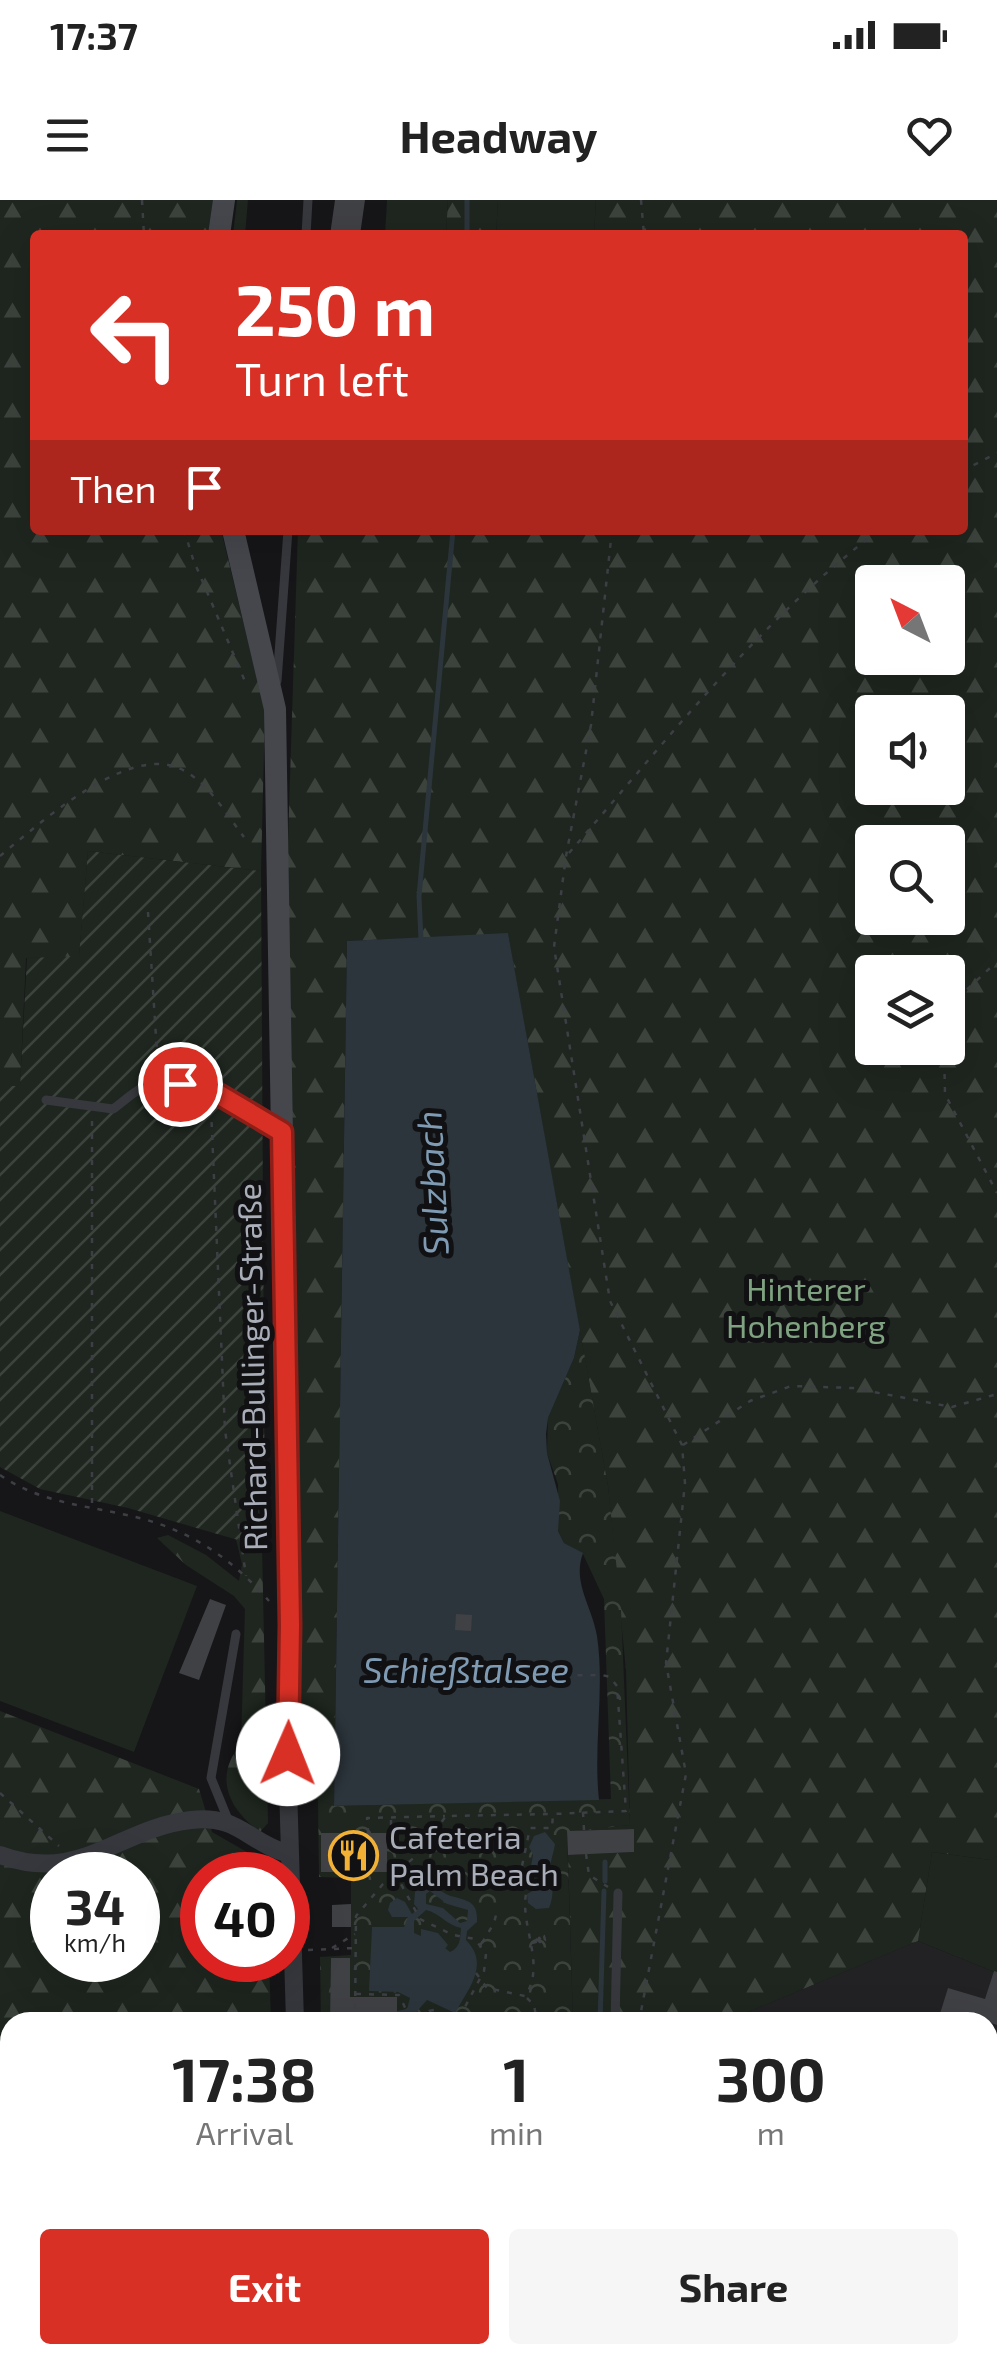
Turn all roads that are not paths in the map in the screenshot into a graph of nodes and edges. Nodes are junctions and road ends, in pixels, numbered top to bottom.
1 (224, 200) edge
2 (308, 200) edge
3 (220, 230) edge
4 (306, 230) edge
5 (234, 535) edge
6 (288, 535) edge
7 (275, 709) junction
8 (46, 1100) dead end
9 (282, 1132) junction
10 (236, 1634) dead end
11 (288, 1786) joint
12 (229, 1822) junction
13 (282, 1852) edge
14 (290, 1852) edge
15 (0, 1854) edge
16 (618, 1893) road end
17 (293, 1982) edge
18 (295, 2012) edge
19 (615, 2012) edge

1 - 3 street
2 - 4 lane
5 - 7 street
6 - 7 lane, Richard-Bullinger-Straße
7 - 9 street, Richard-Bullinger-Straße
8 - 9 lane
9 - 11 street, Richard-Bullinger-Straße
10 - 12 lane
11 - 14 street, Richard-Bullinger-Straße
12 - 13 street
12 - 15 street
16 - 19 lane
17 - 18 street, Richard-Bullinger-Straße

